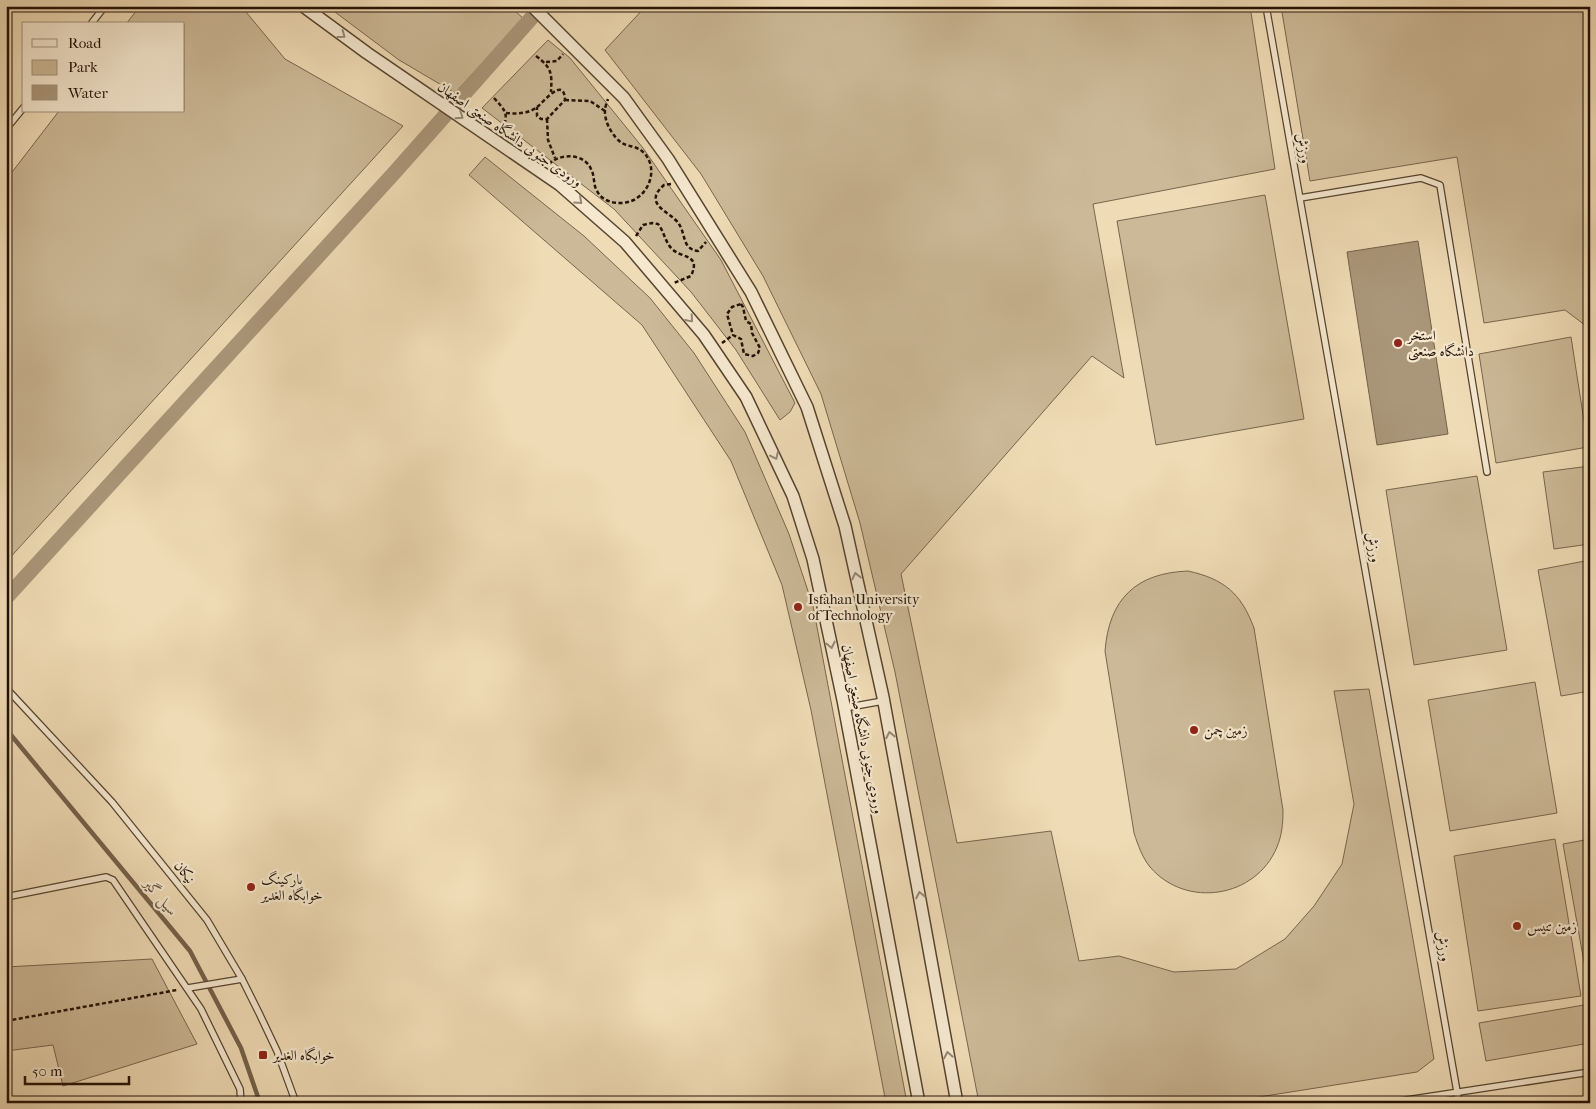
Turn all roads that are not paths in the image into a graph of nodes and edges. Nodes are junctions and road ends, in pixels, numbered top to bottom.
1 (105, 6) edge
2 (303, 6) edge
3 (532, 6) edge
4 (1266, 6) edge
5 (93, 22) edge
6 (22, 109) edge
7 (6, 128) edge
8 (1300, 198) junction
9 (1486, 472) dead end
10 (6, 688) edge
11 (883, 701) junction
12 (844, 708) junction
13 (6, 897) edge
14 (242, 979) junction
15 (188, 988) junction
16 (1590, 1072) edge
17 (1458, 1092) junction
18 (241, 1103) edge
19 (296, 1103) edge
20 (919, 1103) edge
21 (957, 1103) edge
22 (1387, 1103) edge
23 (1460, 1103) edge

1 - 5 lane
2 -> 12 street, ورودی جنوبی دانشگاه صنعتی اصفهان
11 -> 3 street, ورودی جنوبی دانشگاه صنعتی اصفهان
4 - 8 lane, ورزش
6 - 7 lane
8 - 9 lane
8 - 17 lane, ورزش
10 - 14 lane, نیکان
11 - 12 lane
21 -> 11 street, ورودی جنوبی دانشگاه صنعتی اصفهان
12 - 20 street, ورودی جنوبی دانشگاه صنعتی اصفهان
13 - 15 lane
14 - 15 lane
14 - 19 lane, نیکان
15 - 18 lane
16 - 17 lane
17 - 22 lane
17 - 23 lane, ورزش

